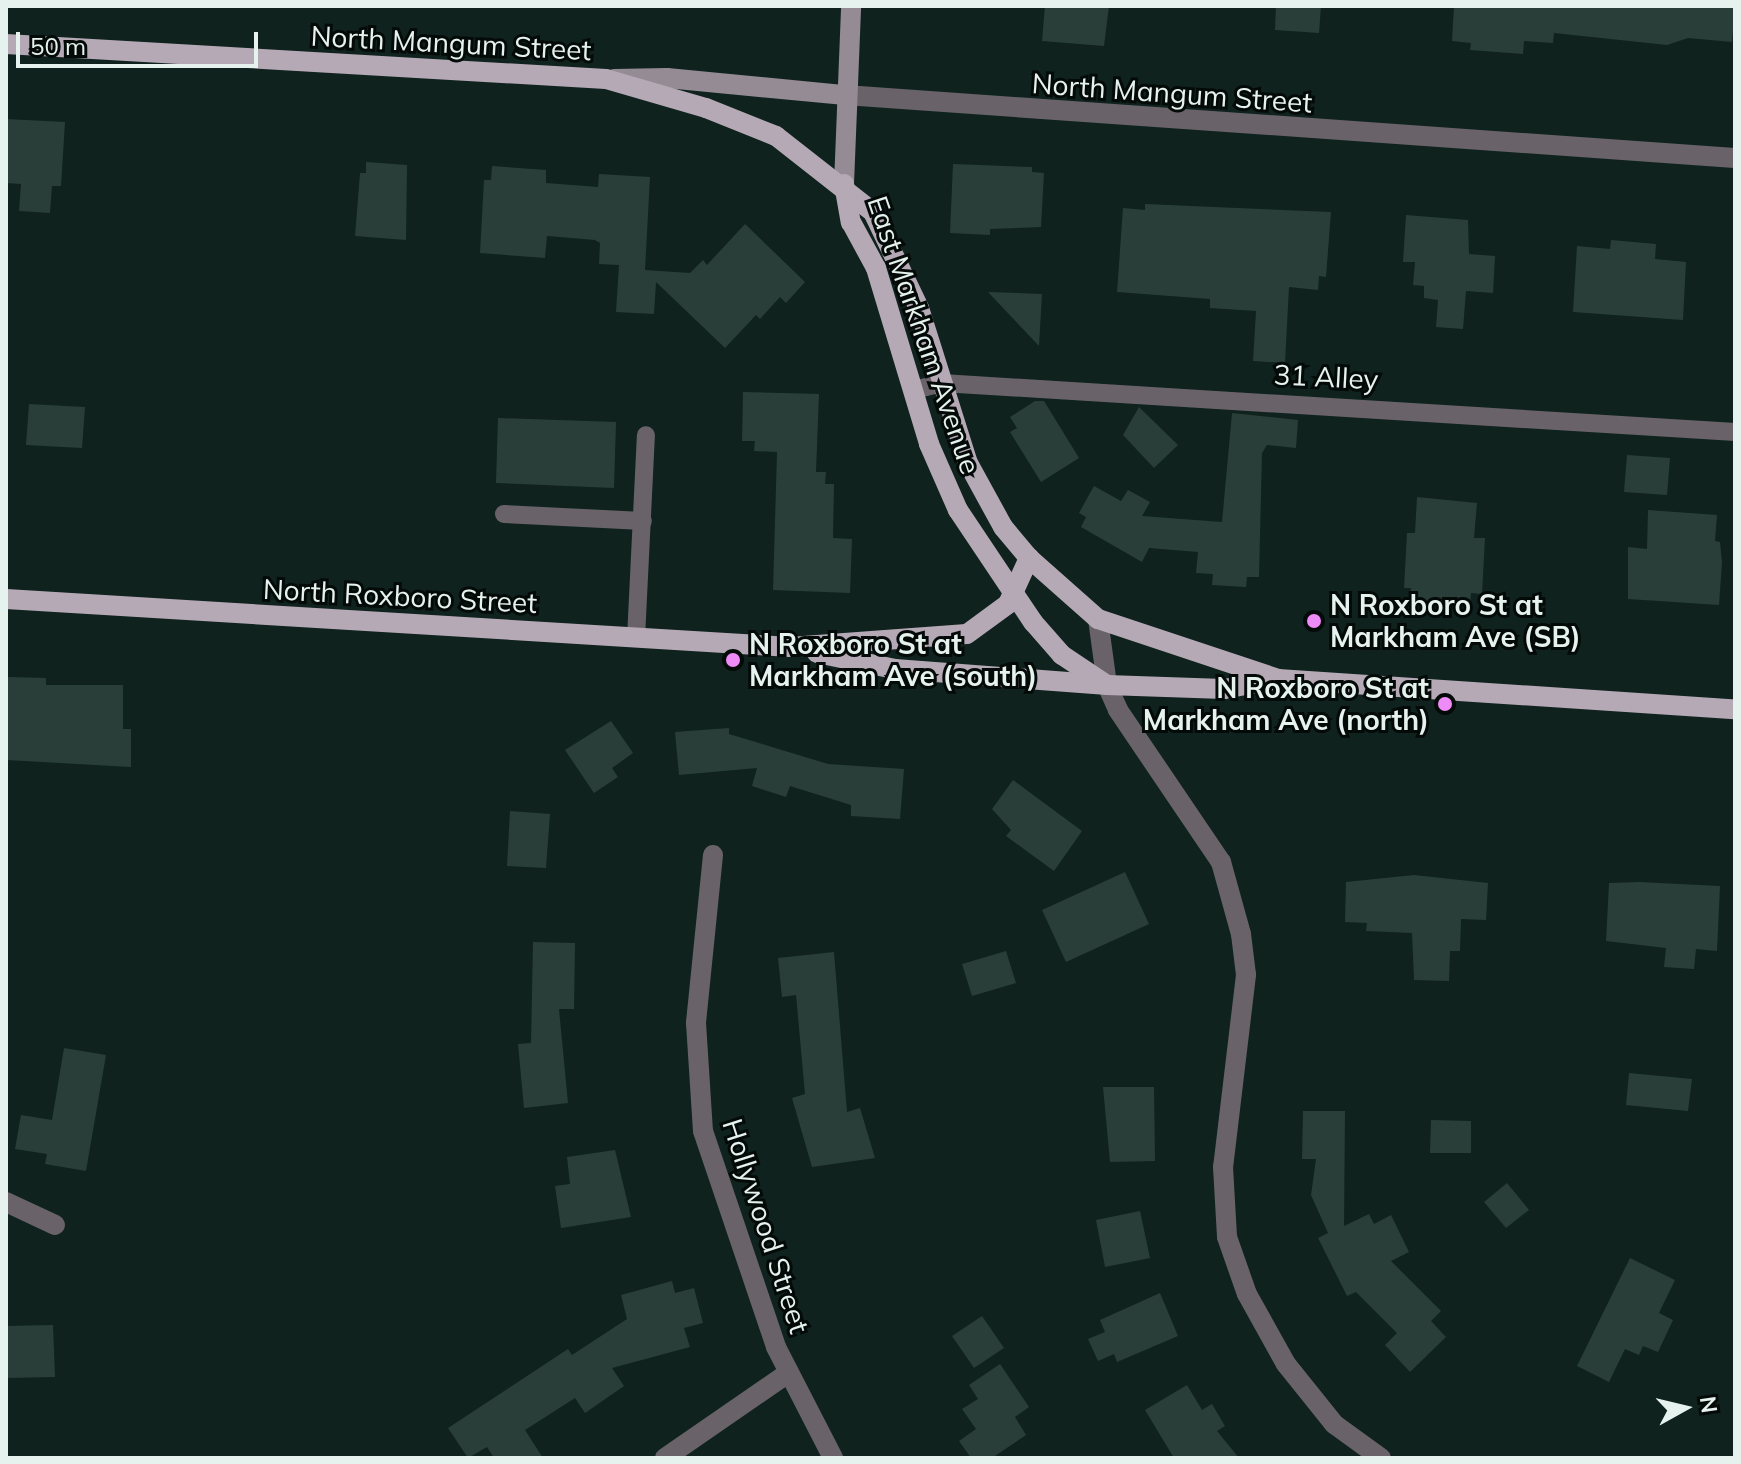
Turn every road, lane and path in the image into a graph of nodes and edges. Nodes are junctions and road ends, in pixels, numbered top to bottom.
1 (851, 6) edge
2 (6, 44) edge
3 (606, 79) junction
4 (845, 95) junction
5 (1735, 158) edge
6 (844, 184) junction
7 (942, 383) junction
8 (914, 390) junction
9 (1735, 432) edge
10 (646, 435) dead end
11 (504, 514) dead end
12 (643, 521) junction
13 (1029, 558) junction
14 (1013, 596) junction
15 (6, 599) edge
16 (1098, 619) junction
17 (636, 638) junction
18 (790, 647) junction
19 (1278, 679) junction
20 (1107, 685) junction
21 (1735, 709) edge
22 (713, 855) dead end
23 (6, 1202) edge
24 (55, 1225) dead end
25 (788, 1373) junction
26 (665, 1458) edge
27 (833, 1458) edge
28 (1381, 1458) edge

1 - 4 street, East Markham Avenue
2 - 3 main road, North Mangum Street
3 - 4 street, North Mangum Street
3 - 6 main road, North Mangum Street
4 - 5 street, North Mangum Street
4 - 6 street, East Markham Avenue
6 - 7 main road, East Markham Avenue
6 - 8 main road, East Markham Avenue
7 - 8 lane, 31 Alley
7 - 9 lane, 31 Alley
7 - 13 main road, East Markham Avenue
8 - 14 main road, East Markham Avenue
10 - 12 lane
11 - 12 lane
12 - 17 lane
13 - 14 main road, North Roxboro Street
13 - 16 main road, East Markham Avenue
14 - 18 main road, North Roxboro Street
14 - 20 main road, East Markham Avenue
15 - 17 main road, North Roxboro Street
16 - 19 main road, East Markham Avenue
16 - 20 street
17 - 18 main road, North Roxboro Street
18 - 20 main road, North Roxboro Street
19 - 20 main road, North Roxboro Street
19 - 21 main road, North Roxboro Street
20 - 28 street
22 - 25 street, Hollywood Street
23 - 24 street
25 - 26 street
25 - 27 street, Hollywood Street

